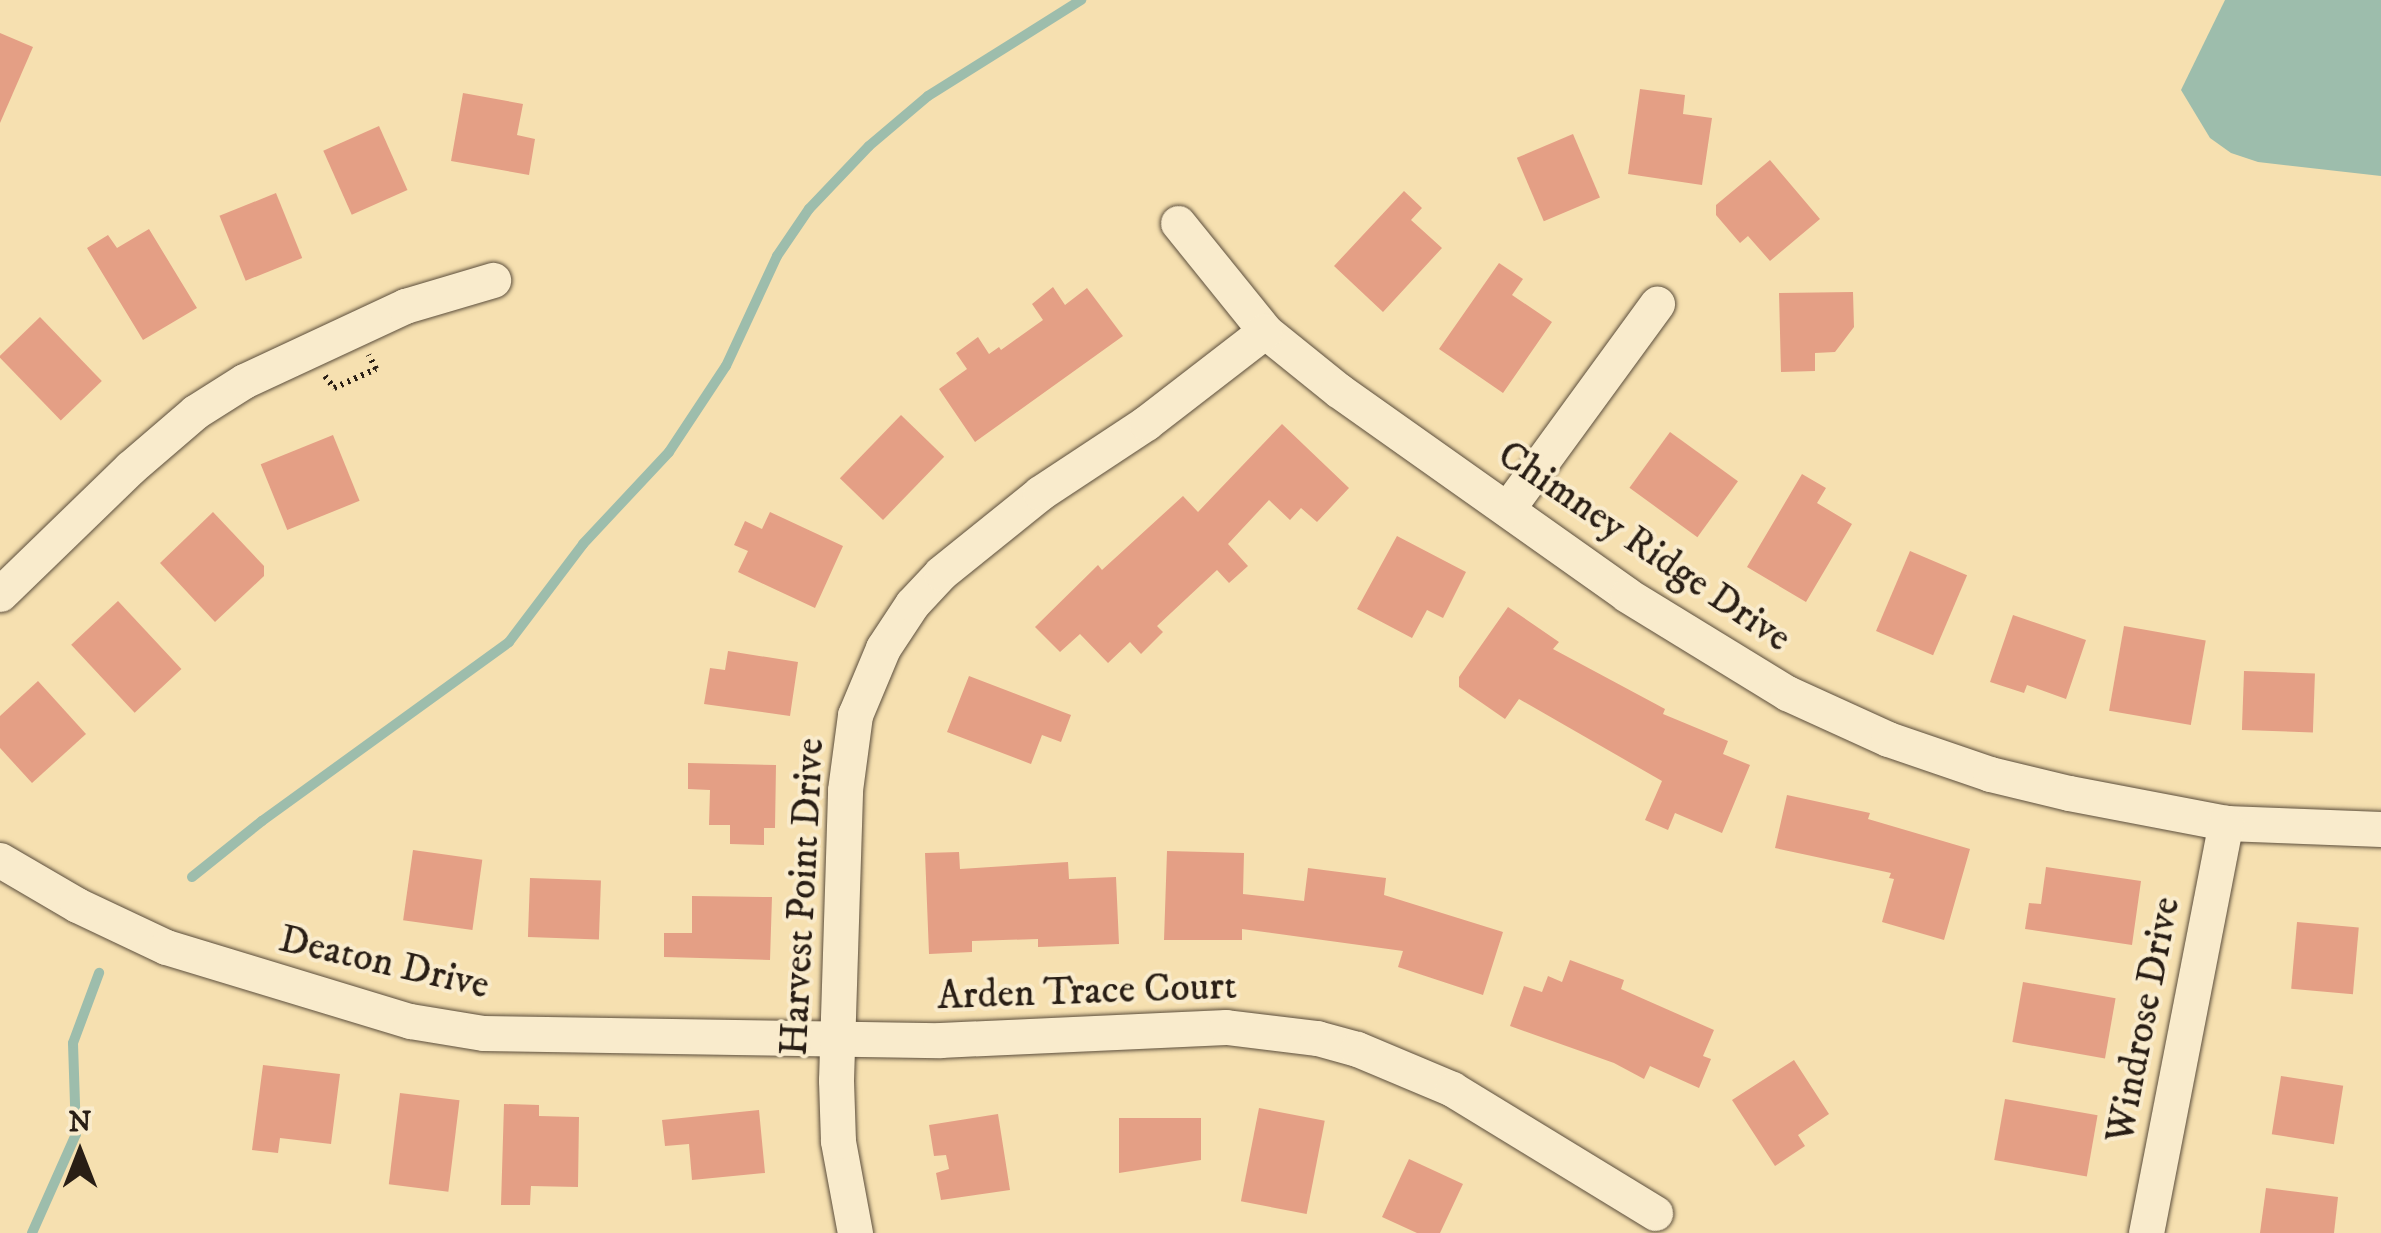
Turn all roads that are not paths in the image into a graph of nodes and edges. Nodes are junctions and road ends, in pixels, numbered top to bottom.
1 (1178, 223) dead end
2 (493, 280) dead end
3 (1657, 304) dead end
4 (1264, 332) junction
5 (1508, 508) junction
6 (0, 594) edge
7 (2226, 823) junction
8 (2381, 828) edge
9 (0, 860) edge
10 (835, 1038) junction
11 (1655, 1213) dead end
12 (855, 1233) edge
13 (2146, 1233) edge

1 - 4 street, Chimney Ridge Drive
2 - 6 street
3 - 5 street
4 - 5 street, Chimney Ridge Drive
4 - 10 street, Harvest Point Drive
5 - 7 street, Chimney Ridge Drive
7 - 8 street, Chimney Ridge Drive
7 - 13 street, Windrose Drive
9 - 10 street, Deaton Drive
10 - 11 street, Arden Trace Court
10 - 12 street, Harvest Point Drive

